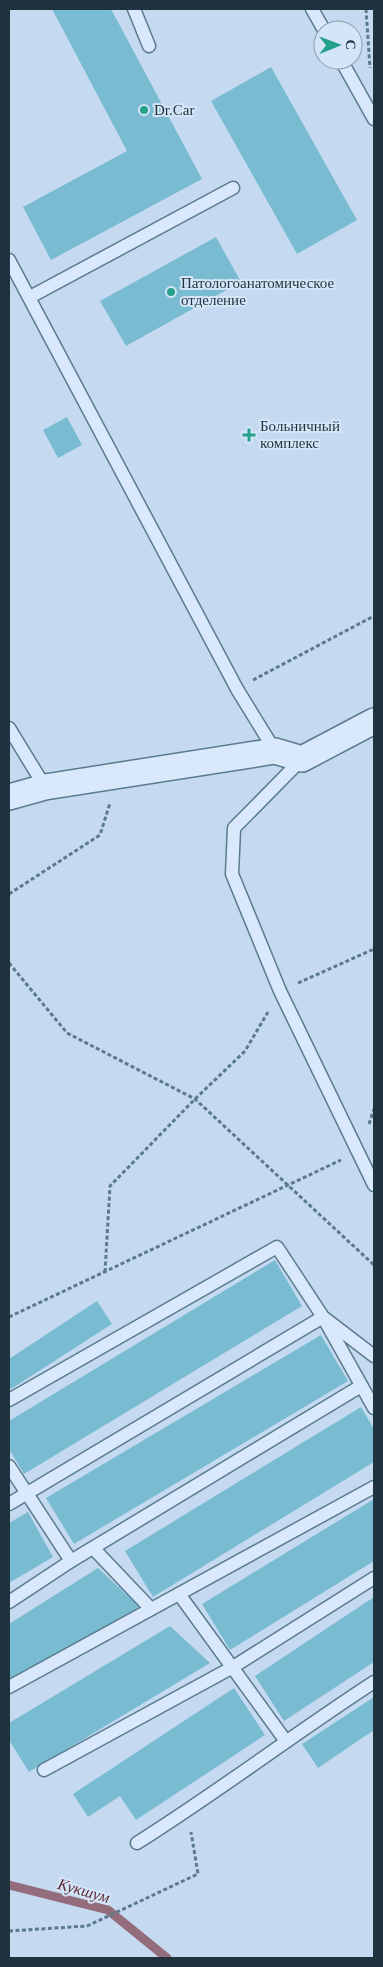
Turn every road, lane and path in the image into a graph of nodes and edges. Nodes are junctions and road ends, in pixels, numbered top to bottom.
1 (134, 9) edge
2 (312, 9) edge
3 (366, 9) edge
4 (318, 20) edge
5 (149, 46) dead end
6 (347, 70) edge
7 (371, 76) dead end
8 (374, 119) edge
9 (233, 188) dead end
10 (9, 260) edge
11 (30, 297) junction
12 (374, 616) edge
13 (237, 689) junction
14 (374, 720) edge
15 (9, 728) edge
16 (275, 752) junction
17 (302, 759) junction
18 (118, 776) junction
19 (45, 787) junction
20 (9, 797) edge
21 (9, 894) edge
22 (374, 949) edge
23 (9, 963) edge
24 (280, 991) junction
25 (195, 1099) junction
26 (358, 1152) junction
27 (288, 1184) junction
28 (374, 1185) edge
29 (374, 1265) edge
30 (105, 1272) junction
31 (9, 1317) edge
32 (323, 1317) junction
33 (374, 1356) edge
34 (361, 1386) junction
35 (9, 1400) edge
36 (374, 1408) edge
37 (9, 1466) edge
38 (374, 1486) edge
39 (27, 1492) junction
40 (9, 1504) edge
41 (94, 1549) junction
42 (71, 1561) junction
43 (374, 1578) edge
44 (179, 1594) junction
45 (9, 1602) edge
46 (151, 1609) junction
47 (233, 1667) junction
48 (374, 1682) edge
49 (9, 1687) edge
50 (285, 1740) junction
51 (44, 1770) dead end
52 (185, 1812) junction
53 (137, 1843) dead end
54 (9, 1931) edge

1 - 5 lane
2 - 4 lane
3 - 7 path
6 - 8 lane
9 - 11 lane
10 - 11 lane
11 - 13 lane
12 - 13 path
13 - 16 lane
14 - 17 street
15 - 19 lane
16 - 17 street
16 - 18 street
17 - 24 lane
18 - 19 street
18 - 21 path
19 - 20 street
22 - 24 path
23 - 25 path
24 - 25 path
24 - 26 lane
25 - 27 path
25 - 30 path
26 - 27 path
26 - 28 lane
27 - 29 path
27 - 30 path
30 - 31 path
32 - 33 lane
32 - 34 lane
32 - 35 lane
32 - 39 lane
34 - 36 lane
34 - 41 lane
37 - 39 lane
38 - 44 lane
39 - 40 lane
39 - 42 lane
41 - 42 lane
41 - 46 lane
42 - 45 lane
43 - 47 lane
44 - 46 lane
44 - 47 lane
46 - 49 lane
47 - 50 lane
47 - 51 lane
48 - 50 lane
50 - 52 lane
52 - 53 lane
52 - 54 path

